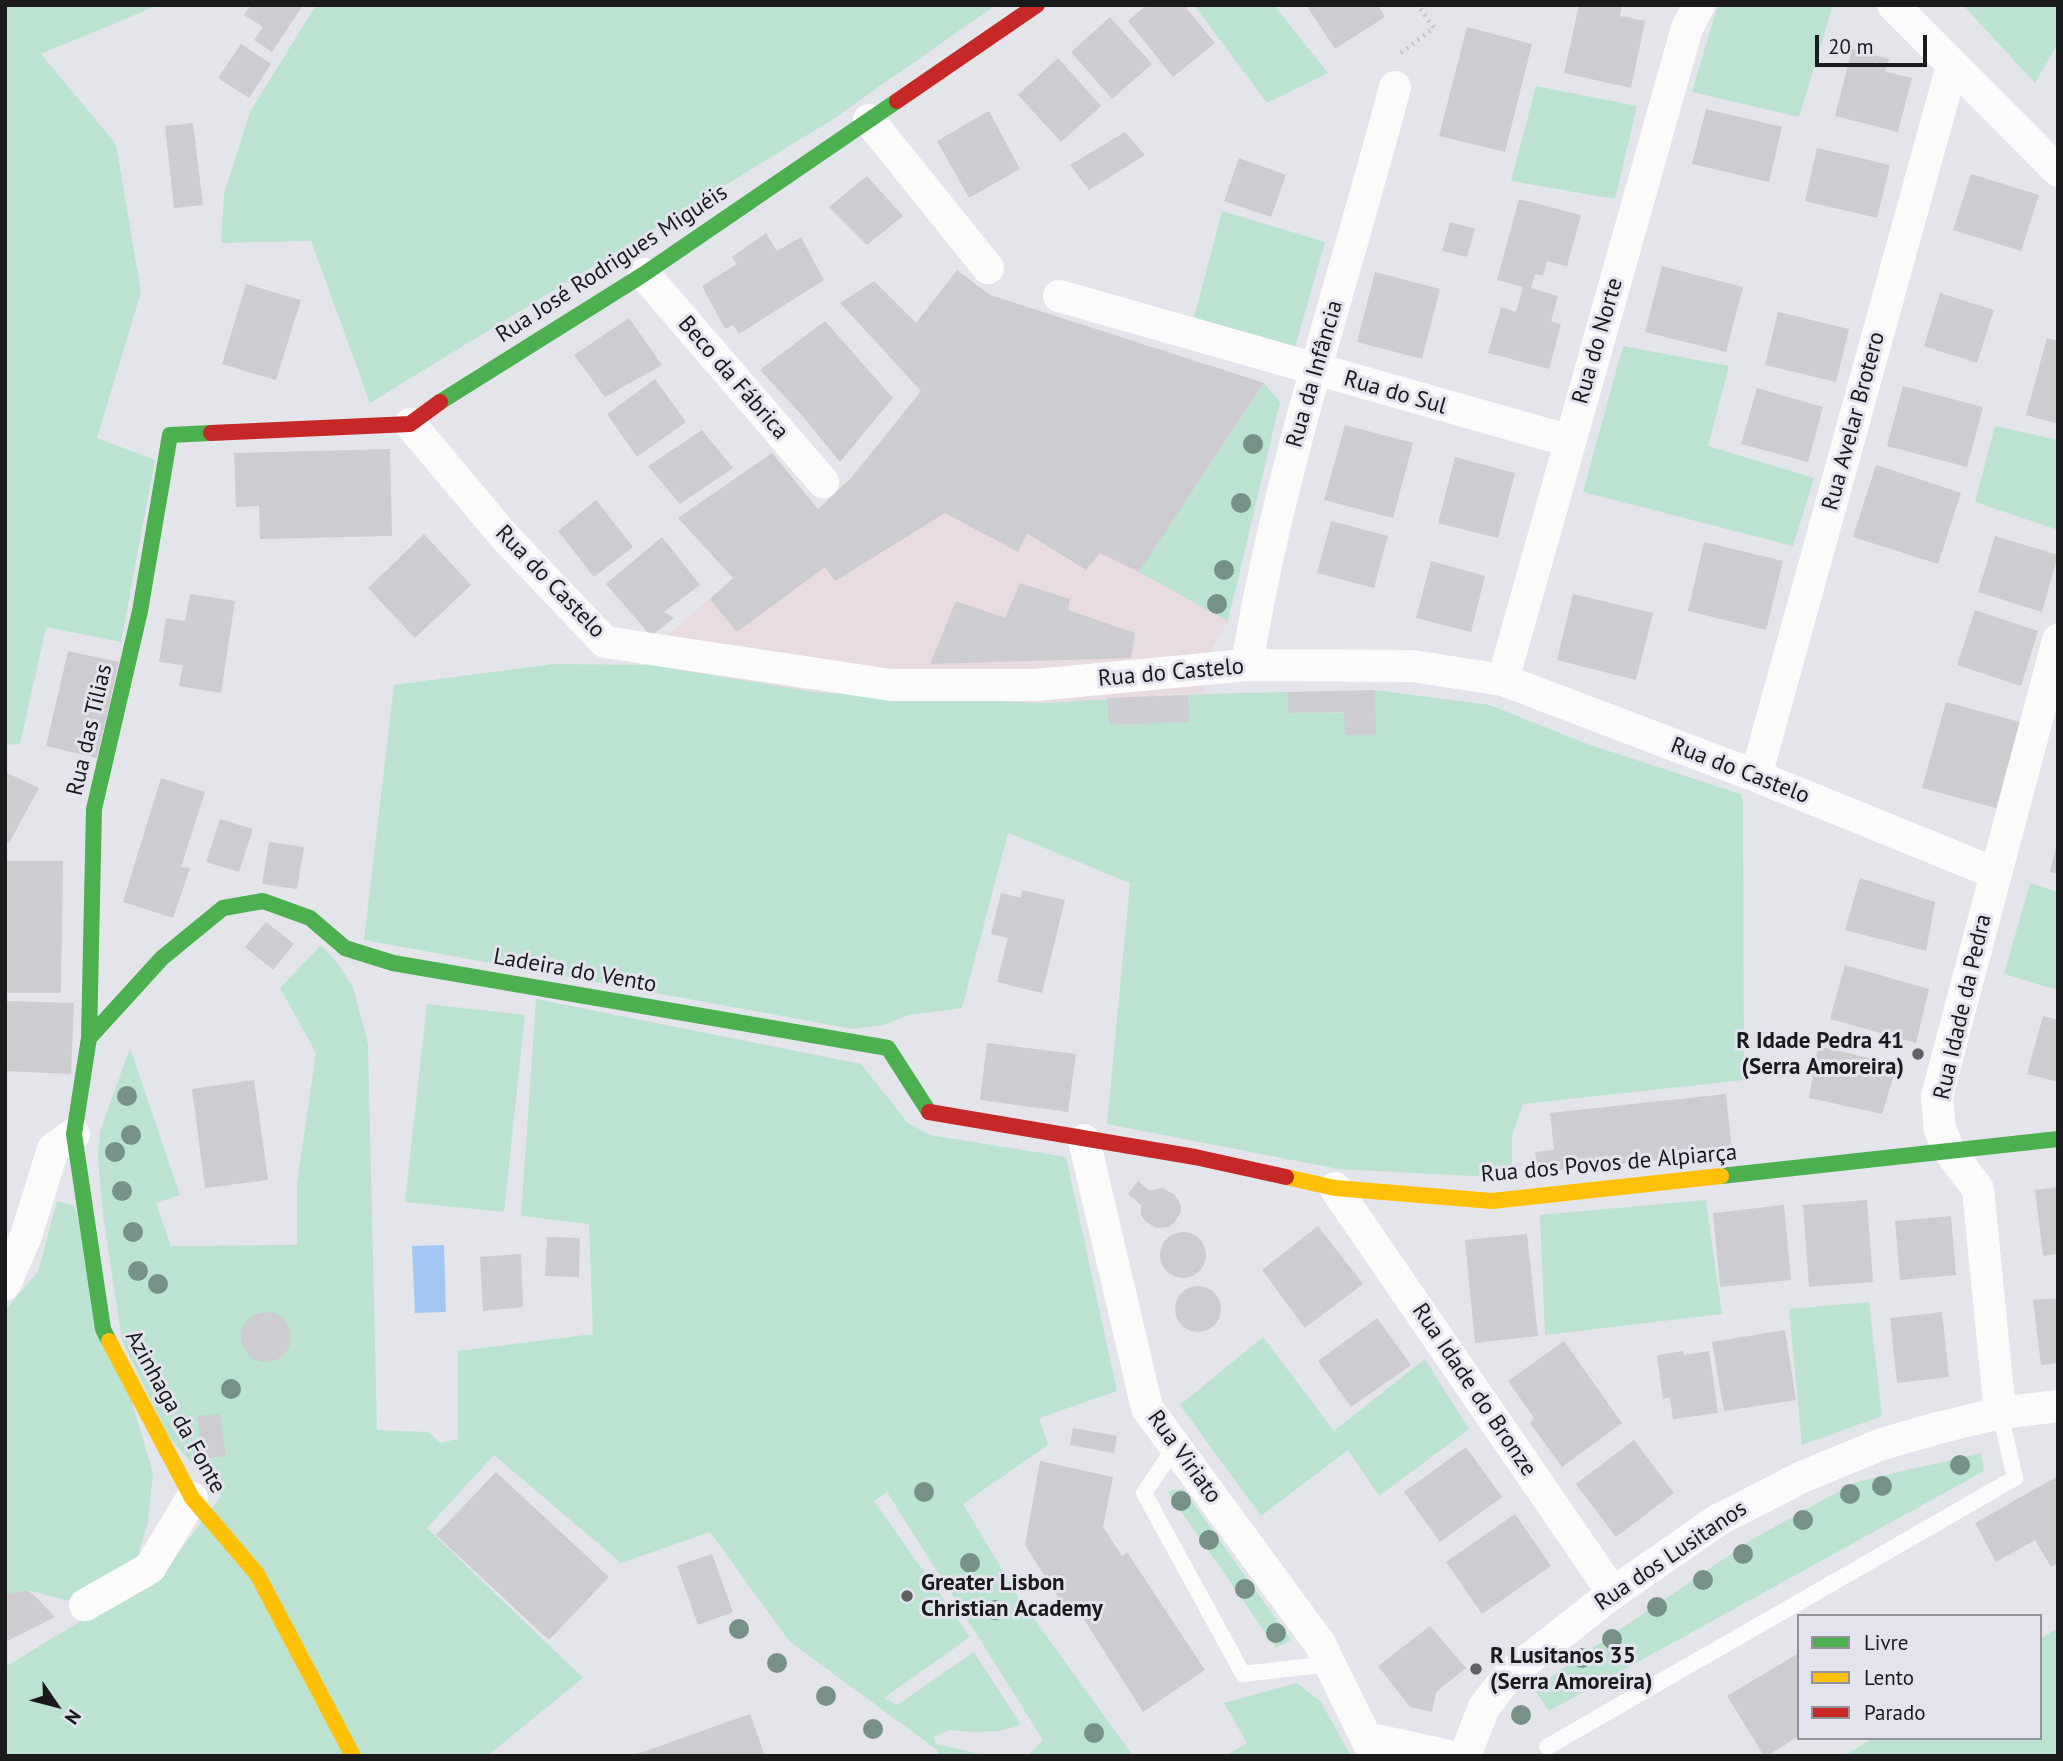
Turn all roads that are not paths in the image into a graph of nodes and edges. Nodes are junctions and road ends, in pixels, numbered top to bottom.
1 (1037, 5) edge
2 (1699, 5) edge
3 (1893, 5) edge
4 (1952, 66) junction
5 (1395, 87) road end
6 (869, 120) junction
7 (2058, 171) edge
8 (988, 268) dead end
9 (644, 274) junction
10 (1059, 296) dead end
11 (1315, 370) junction
12 (410, 424) junction
13 (1570, 441) junction
14 (823, 482) dead end
15 (2058, 640) edge
16 (1247, 665) junction
17 (1503, 680) junction
18 (1756, 776) junction
19 (1995, 873) junction
20 (89, 1038) junction
21 (74, 1134) junction
22 (2058, 1139) edge
23 (1084, 1140) junction
24 (1950, 1152) junction
25 (1335, 1188) junction
26 (5, 1284) edge
27 (2058, 1406) edge
28 (2000, 1413) junction
29 (1175, 1447) junction
30 (192, 1498) junction
31 (1613, 1593) junction
32 (85, 1605) dead end
33 (1330, 1664) junction
34 (1371, 1747) edge
35 (1547, 1747) dead end
36 (353, 1756) edge
37 (1449, 1756) edge
38 (1465, 1756) edge

1 - 6 street, Rua José Rodrigues Miguéis
2 - 13 street, Rua do Norte
3 - 4 street
4 - 7 street
4 - 18 street, Rua Avelar Brotero
5 - 11 street, Rua da Infância
6 - 8 street
6 - 9 street, Rua José Rodrigues Miguéis
9 - 12 street, Rua José Rodrigues Miguéis
9 - 14 street, Beco da Fábrica
10 - 11 street, Rua do Sul
11 - 13 street, Rua do Sul
11 - 16 street, Rua da Infância
12 - 16 street, Rua do Castelo
12 - 20 street, Rua das Tílias
13 - 17 street, Rua do Norte
15 - 19 street, Rua Idade da Pedra
16 - 17 street, Rua do Castelo
17 - 18 street, Rua do Castelo
18 - 19 street, Rua do Castelo
19 - 24 street, Rua Idade da Pedra
20 - 21 street, Rua das Tílias
20 - 23 street, Ladeira do Vento
21 - 26 street
21 - 30 street, Azinhaga da Fonte
22 - 24 street, Rua dos Povos de Alpiarça
23 - 25 street, Rua dos Povos de Alpiarça
23 - 29 street, Rua Viriato
24 - 25 street, Rua dos Povos de Alpiarça
24 - 28 street, Rua Idade da Pedra
25 - 31 street, Rua Idade do Bronze
27 - 28 street, Rua dos Lusitanos
28 - 31 street, Rua dos Lusitanos
28 - 35 lane
29 - 33 street, Rua Viriato
29 - 33 lane
30 - 32 street
30 - 36 street, Azinhaga da Fonte
31 - 38 street, Rua dos Lusitanos
33 - 34 street, Rua Viriato
34 - 37 street, Rua Viriato

